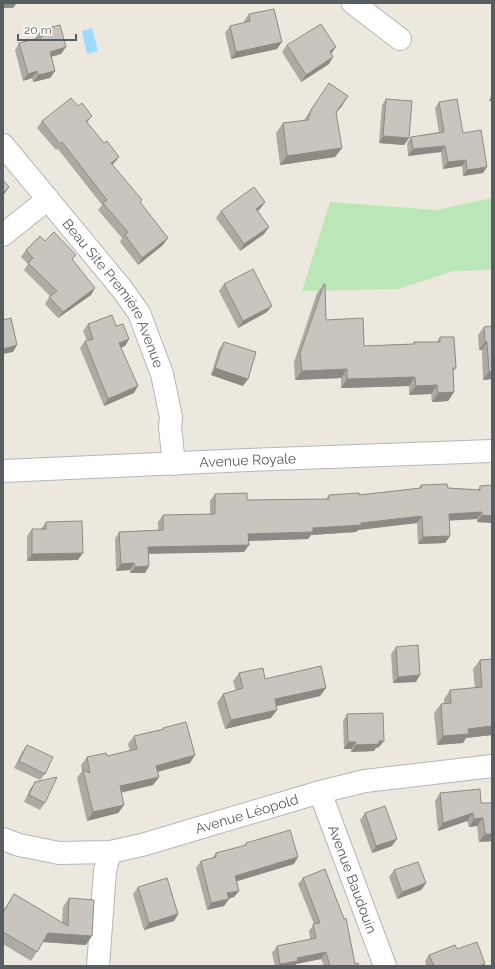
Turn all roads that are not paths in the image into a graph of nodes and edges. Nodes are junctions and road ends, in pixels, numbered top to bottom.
1 (353, 3) edge
2 (400, 39) dead end
3 (3, 144) edge
4 (48, 199) junction
5 (3, 235) edge
6 (492, 452) edge
7 (174, 464) junction
8 (3, 471) edge
9 (492, 766) edge
10 (320, 792) junction
11 (3, 839) edge
12 (110, 852) junction
13 (98, 966) edge
14 (386, 966) edge

1 - 2 street
3 - 4 street, Beau Site Première Avenue
4 - 5 street
4 - 7 street, Beau Site Première Avenue
6 - 7 street, Avenue Royale
7 - 8 street, Avenue Royale
9 - 10 street, Avenue Léopold
10 - 12 street, Avenue Léopold
10 - 14 street, Avenue Baudouin
11 - 12 street, Avenue Léopold
12 - 13 street

